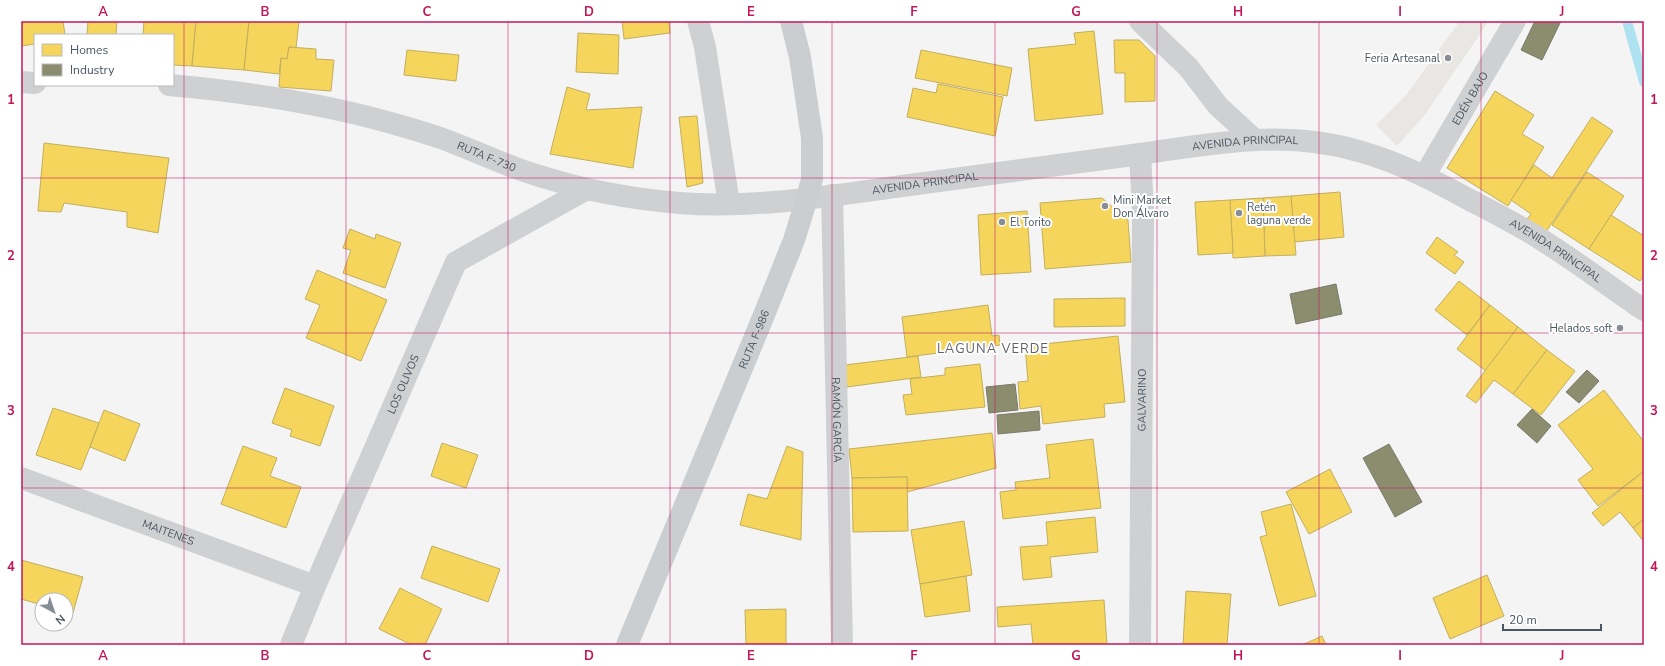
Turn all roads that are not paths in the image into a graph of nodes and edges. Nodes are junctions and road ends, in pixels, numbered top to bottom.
1 (698, 21) edge
2 (791, 21) edge
3 (1140, 21) edge
4 (1515, 21) edge
5 (21, 82) edge
6 (34, 82) edge
7 (174, 85) edge
8 (1254, 139) junction
9 (1140, 154) junction
10 (1424, 175) junction
11 (587, 189) junction
12 (832, 195) junction
13 (807, 198) junction
14 (729, 204) junction
15 (1644, 310) edge
16 (21, 478) edge
17 (315, 586) junction
18 (292, 645) edge
19 (627, 645) edge
20 (842, 645) edge
21 (1140, 645) edge

1 - 14 street
2 - 13 main road, RUTA F-986
3 - 8 street
4 - 10 street, EDÉN BAJO
5 - 6 street
7 - 11 street, RUTA F-730
8 - 9 street, AVENIDA PRINCIPAL
8 - 10 street, AVENIDA PRINCIPAL
9 - 12 street, AVENIDA PRINCIPAL
9 - 21 street, GALVARINO
10 - 15 street, AVENIDA PRINCIPAL
11 - 14 street, RUTA F-730
11 - 17 street, LOS OLIVOS
12 - 13 street, AVENIDA PRINCIPAL
12 - 20 street, RAMÓN GARCÍA
13 - 14 street, RUTA F-730
13 - 19 main road, RUTA F-986
16 - 17 street, MAITENES
17 - 18 street, LOS OLIVOS

